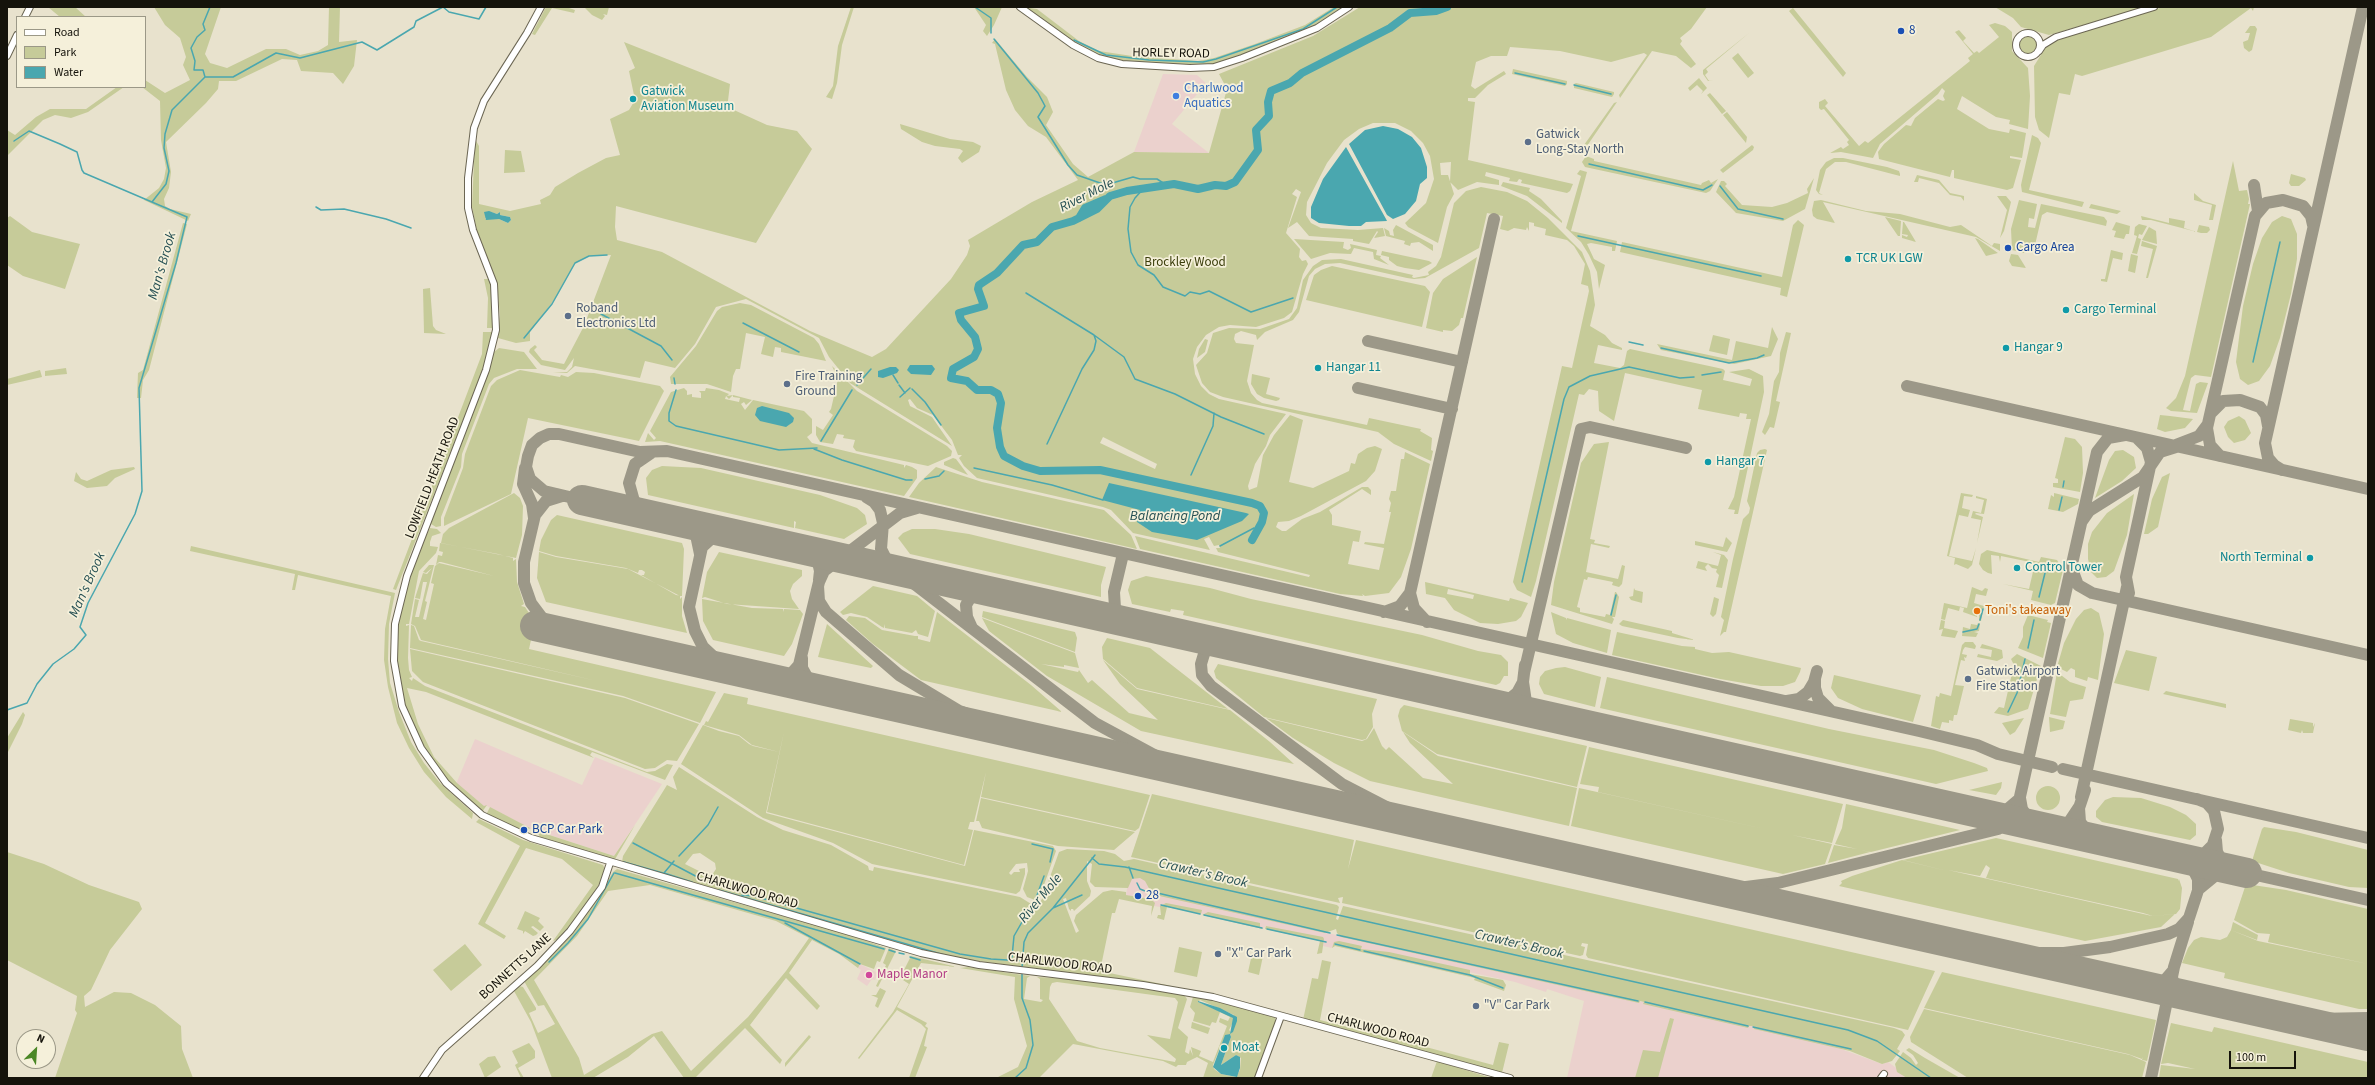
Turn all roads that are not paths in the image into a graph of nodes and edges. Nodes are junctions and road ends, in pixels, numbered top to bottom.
1 (30, 7) edge
2 (541, 7) edge
3 (1020, 7) edge
4 (1349, 7) edge
5 (2154, 7) edge
6 (26, 16) edge
7 (2032, 34) junction
8 (16, 37) edge
9 (2056, 37) junction
10 (2039, 51) junction
11 (7, 56) edge
12 (610, 863) junction
13 (1281, 1016) junction
14 (423, 1078) edge
15 (1258, 1078) edge
16 (1510, 1078) edge

1 - 6 street
2 - 12 street, LOWFIELD HEATH ROAD
3 - 4 street, HORLEY ROAD
5 - 9 street
7 - 9 street
7 - 10 street
7 - 10 street
8 - 11 street
9 - 10 street
12 - 13 street, CHARLWOOD ROAD
12 - 14 street, BONNETTS LANE
13 - 15 street
13 - 16 street, CHARLWOOD ROAD

